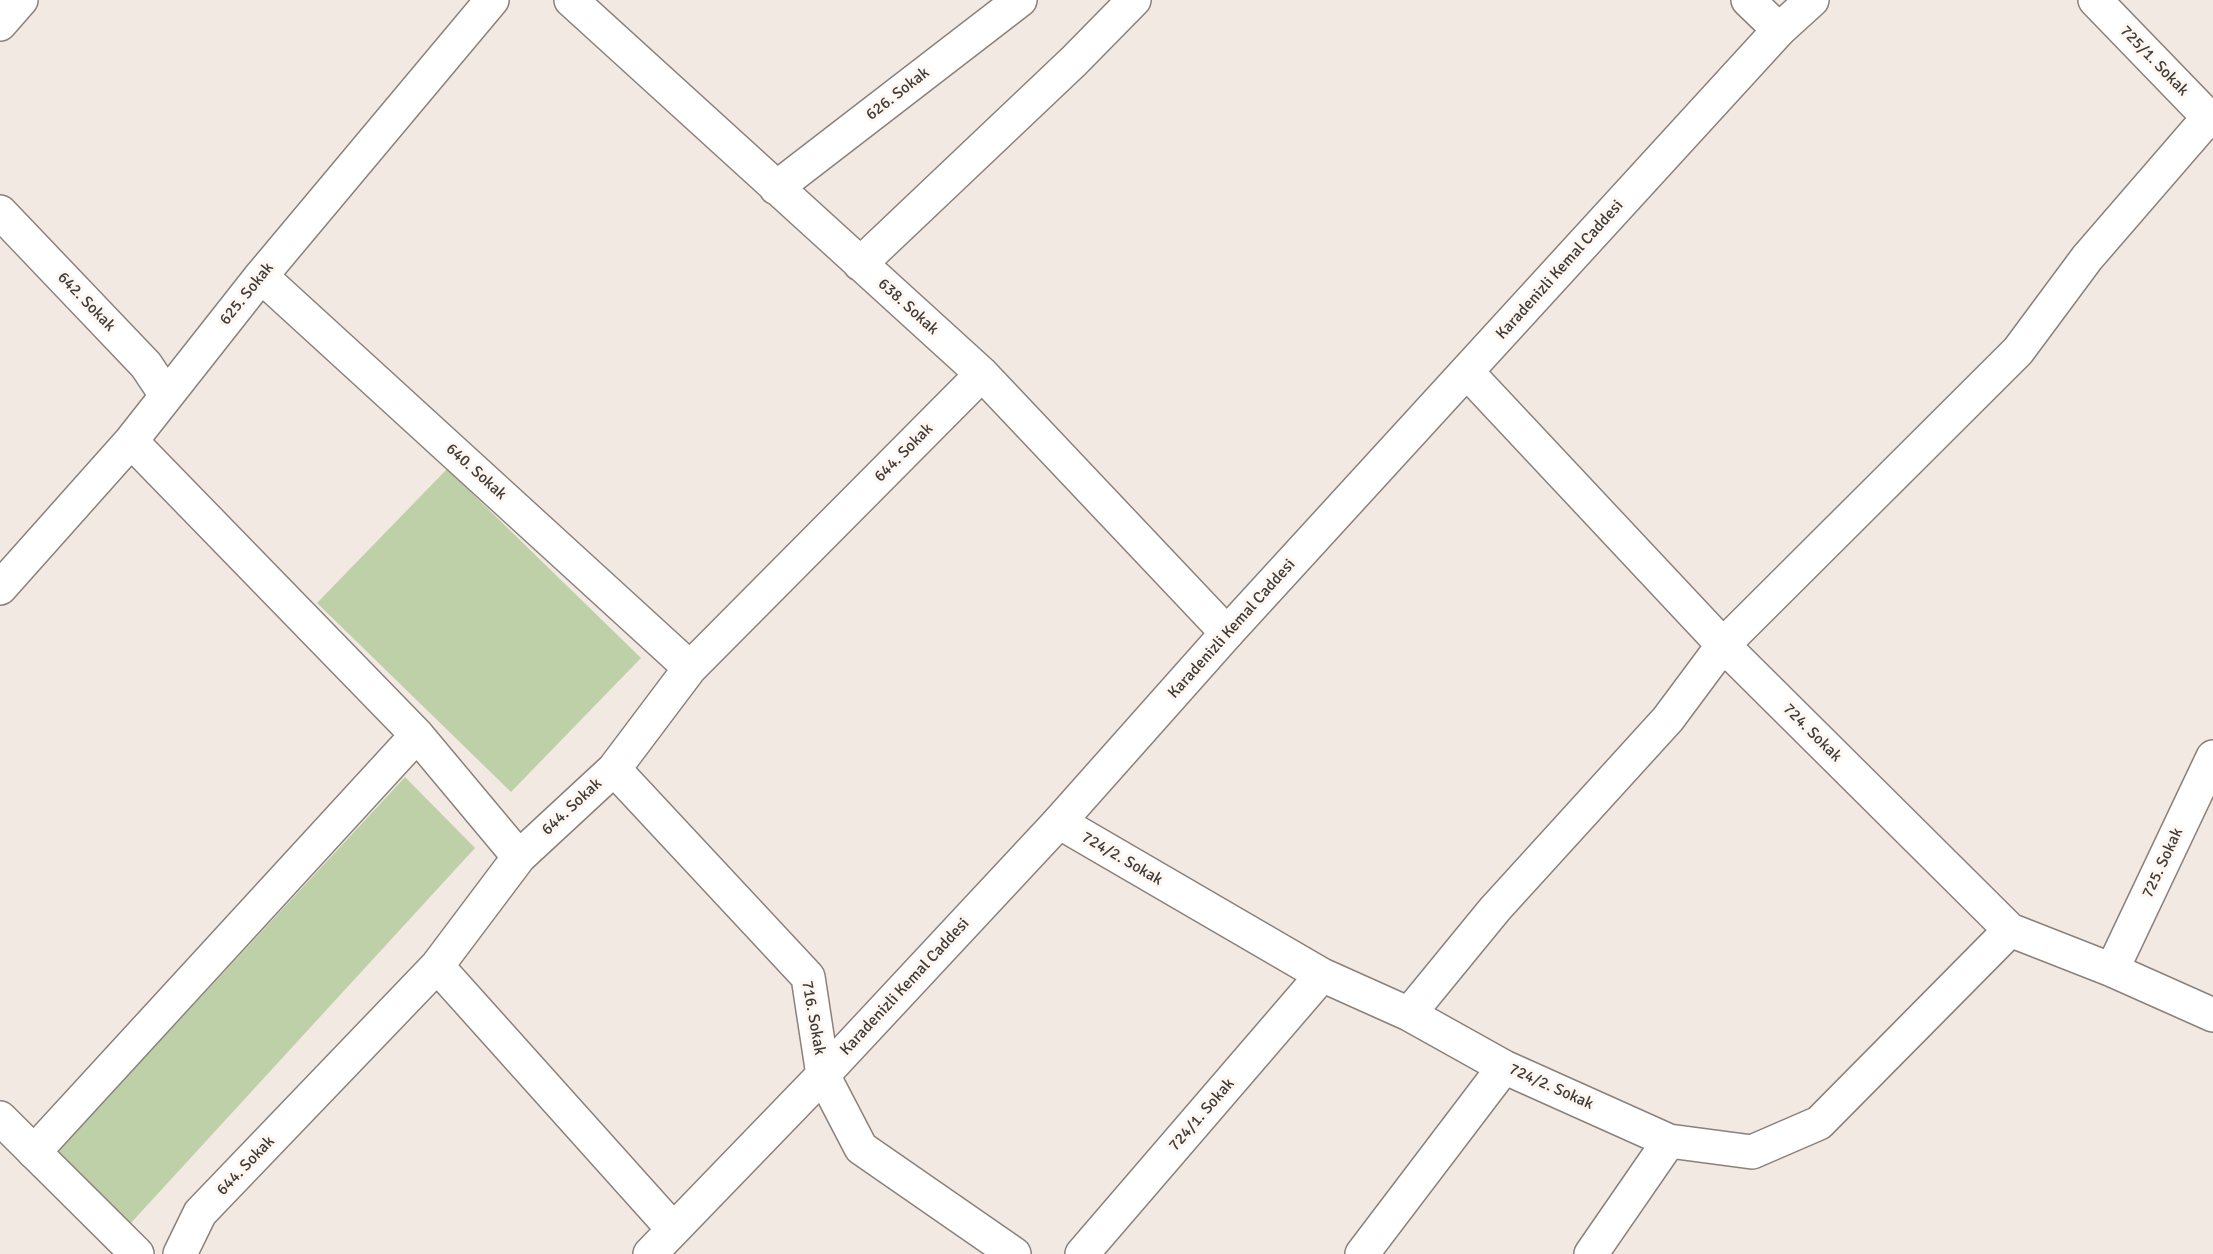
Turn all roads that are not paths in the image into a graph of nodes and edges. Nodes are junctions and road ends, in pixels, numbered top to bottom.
1 (21, 0) edge
2 (492, 0) edge
3 (571, 0) edge
4 (1020, 0) edge
5 (1134, 0) edge
6 (1748, 0) edge
7 (1799, 0) edge
8 (1812, 0) edge
9 (2095, 0) edge
10 (0, 24) edge
11 (1779, 30) junction
12 (2211, 120) edge
13 (776, 188) junction
14 (0, 212) edge
15 (860, 264) junction
16 (261, 276) junction
17 (1467, 372) junction
18 (982, 374) junction
19 (166, 395) junction
20 (131, 441) junction
21 (0, 588) edge
22 (1227, 633) junction
23 (1723, 645) junction
24 (690, 668) junction
25 (417, 735) junction
26 (2213, 757) edge
27 (614, 769) junction
28 (1059, 822) junction
29 (519, 857) junction
30 (2010, 930) junction
31 (437, 966) junction
32 (2112, 970) junction
33 (1322, 975) junction
34 (1409, 1014) junction
35 (2213, 1015) edge
36 (1504, 1067) junction
37 (823, 1075) junction
38 (0, 1118) edge
39 (1669, 1141) junction
40 (34, 1152) junction
41 (673, 1228) junction
42 (137, 1254) edge
43 (180, 1254) edge
44 (650, 1254) edge
45 (1014, 1254) edge
46 (1082, 1254) edge
47 (1362, 1254) edge
48 (1592, 1254) edge

1 - 10 street
2 - 16 street, 625. Sokak
3 - 13 street, 638. Sokak
4 - 13 street, 626. Sokak
5 - 15 street
6 - 11 street
7 - 11 street
8 - 11 street, Karadenizli Kemal Caddesi
9 - 12 street, 725/1. Sokak
11 - 17 street, Karadenizli Kemal Caddesi
12 - 23 street
13 - 15 street, 638. Sokak
14 - 19 street, 642. Sokak
15 - 18 street, 638. Sokak
16 - 19 street, 625. Sokak
16 - 24 street, 640. Sokak
17 - 22 street, Karadenizli Kemal Caddesi
17 - 23 street, 724. Sokak
18 - 22 street, 638. Sokak
18 - 24 street, 644. Sokak
19 - 20 street, 625. Sokak
20 - 21 street, 625. Sokak
20 - 25 street
22 - 28 street, Karadenizli Kemal Caddesi
23 - 30 street, 724. Sokak
23 - 34 street
24 - 27 street, 644. Sokak
25 - 29 street
25 - 40 street
26 - 32 street, 725. Sokak
27 - 29 street, 644. Sokak
27 - 37 street, 716. Sokak
28 - 33 street, 724/2. Sokak
28 - 37 street, Karadenizli Kemal Caddesi
29 - 31 street, 644. Sokak
30 - 32 street, 724. Sokak
30 - 39 street, 724/2. Sokak
31 - 41 street
31 - 43 street, 644. Sokak
32 - 35 street, 724. Sokak
33 - 34 street, 724/2. Sokak
33 - 46 street, 724/1. Sokak
34 - 36 street, 724/2. Sokak
36 - 39 street, 724/2. Sokak
36 - 47 street
37 - 41 street, Karadenizli Kemal Caddesi
37 - 45 street, 716. Sokak
38 - 40 street
39 - 48 street
40 - 42 street
41 - 44 street, Karadenizli Kemal Caddesi

